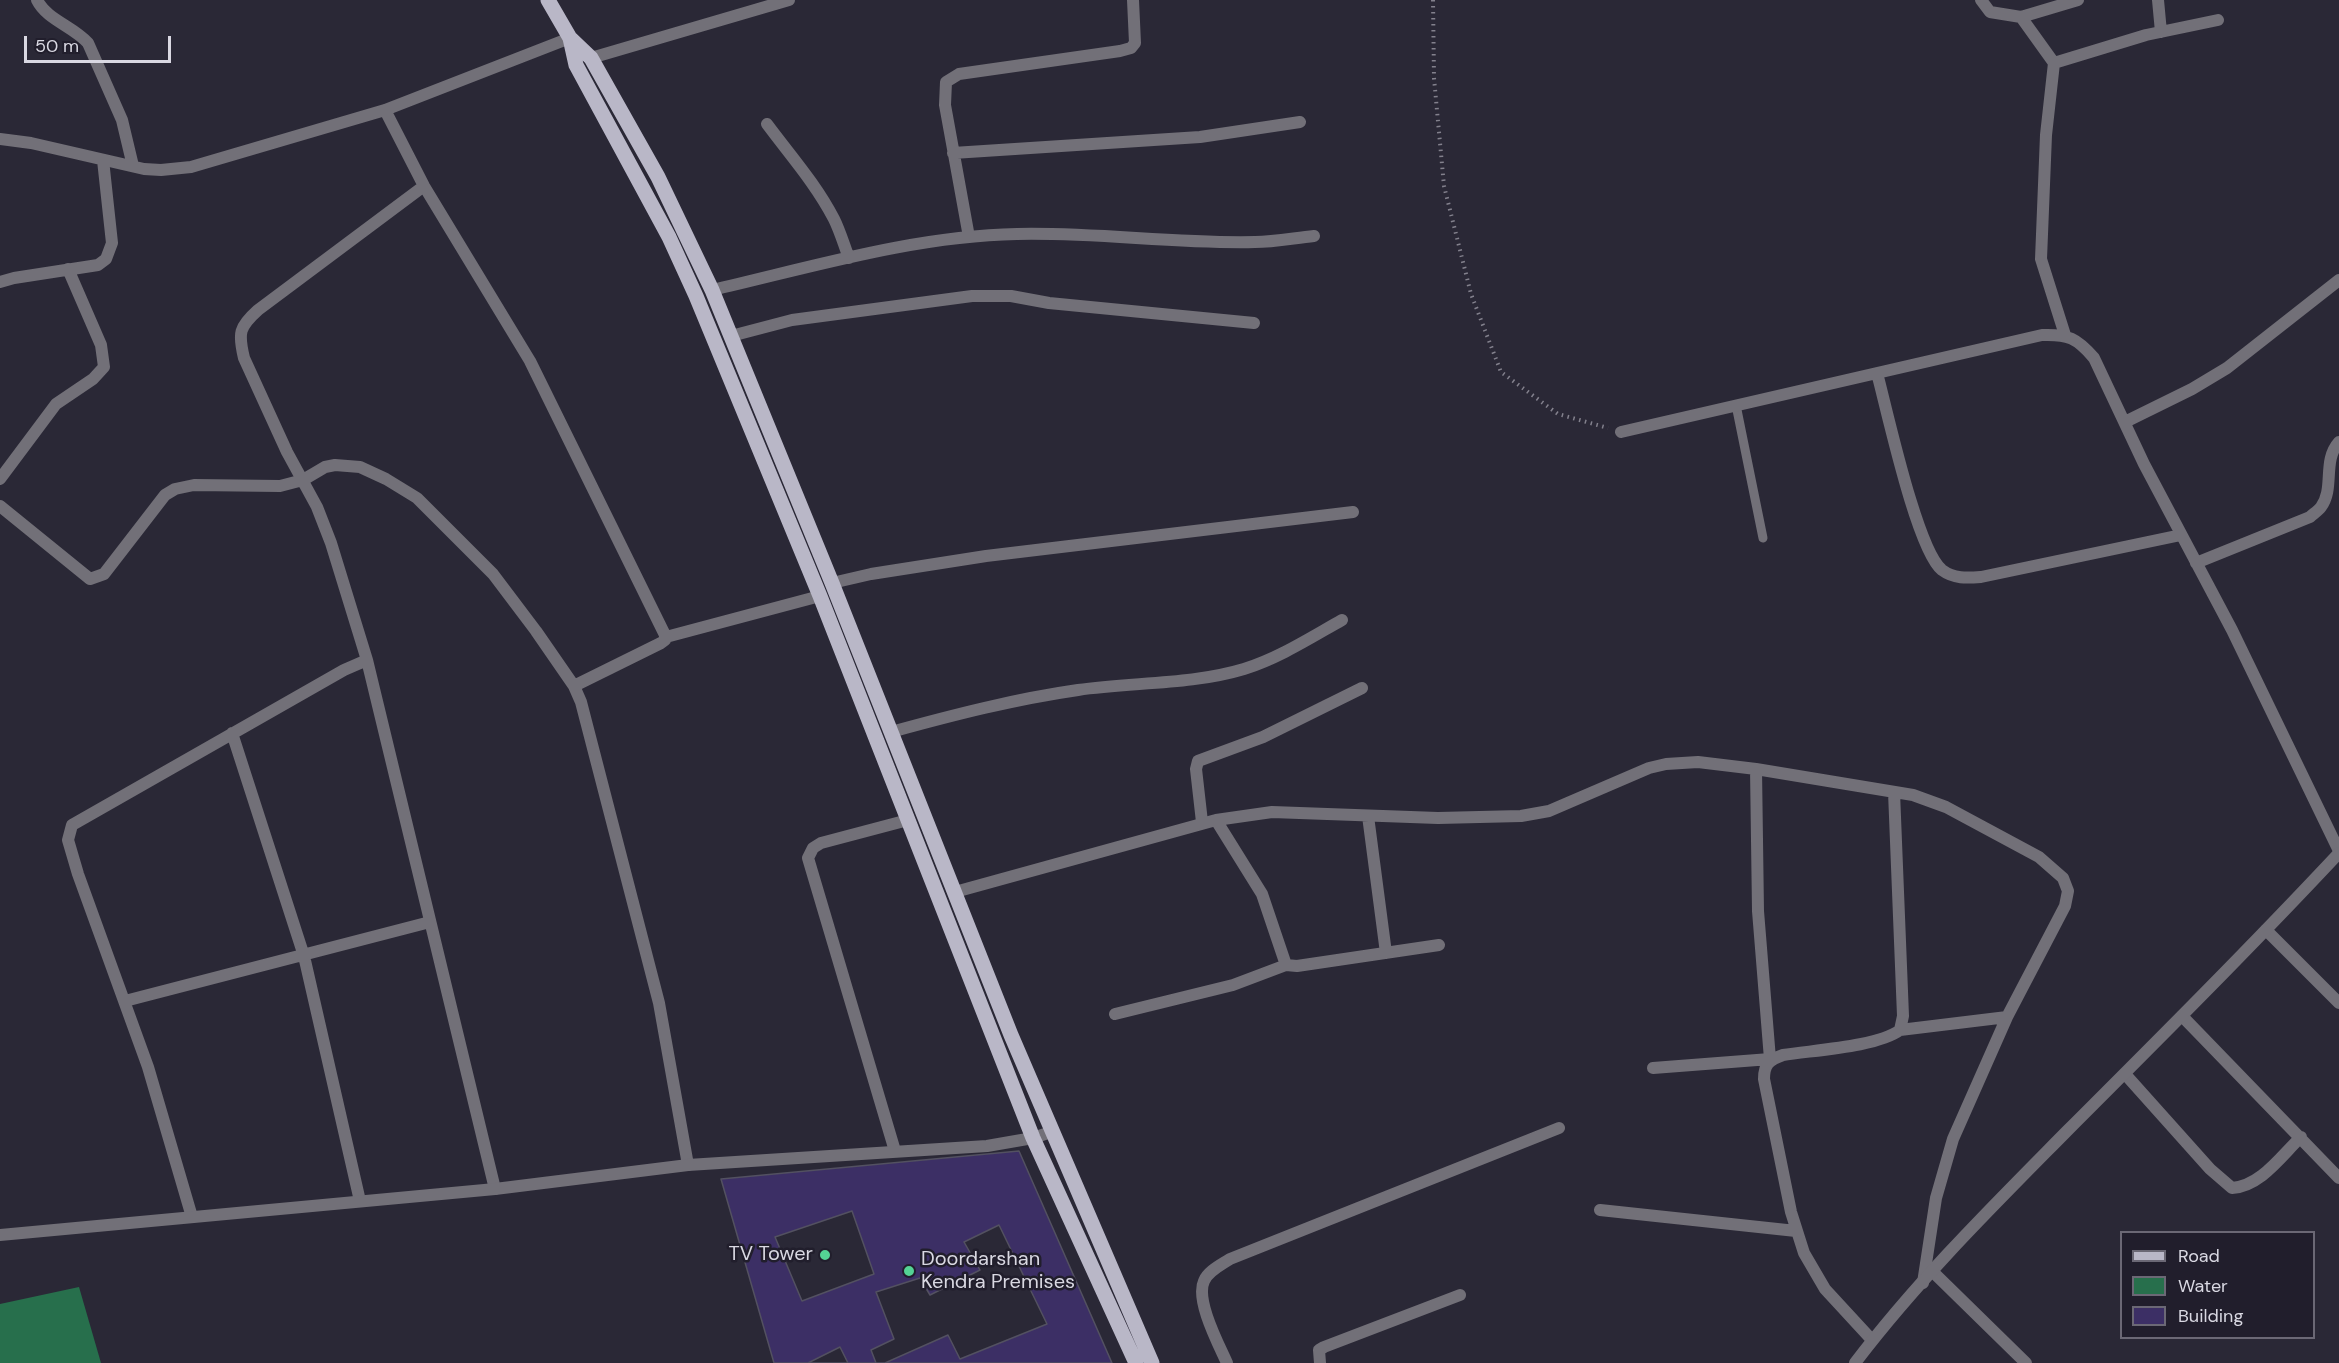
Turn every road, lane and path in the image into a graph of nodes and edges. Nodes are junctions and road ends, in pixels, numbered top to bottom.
1 (37, 0) edge
2 (548, 0) edge
3 (789, 0) edge
4 (1133, 0) edge
5 (1434, 0) edge
6 (1981, 0) edge
7 (2078, 0) edge
8 (2158, 0) edge
9 (2021, 17) junction
10 (2218, 20) dead end
11 (2161, 32) junction
12 (570, 38) junction
13 (591, 58) junction
14 (2054, 63) junction
15 (385, 110) junction
16 (1300, 122) dead end
17 (766, 124) dead end
18 (0, 139) edge
19 (953, 153) junction
20 (103, 160) junction
21 (133, 166) junction
22 (424, 186) junction
23 (1314, 236) dead end
24 (969, 237) junction
25 (849, 258) junction
26 (68, 269) junction
27 (2339, 280) edge
28 (0, 282) edge
29 (712, 290) junction
30 (1254, 323) dead end
31 (2065, 334) junction
32 (731, 336) junction
33 (1877, 373) junction
34 (1736, 405) junction
35 (2125, 422) junction
36 (1621, 432) joint
37 (2339, 442) edge
38 (0, 479) edge
39 (303, 480) junction
40 (0, 506) edge
41 (1353, 512) dead end
42 (2181, 535) junction
43 (1763, 538) dead end
44 (2196, 562) junction
45 (832, 583) junction
46 (820, 596) junction
47 (1342, 620) dead end
48 (666, 637) junction
49 (367, 660) junction
50 (574, 686) junction
51 (1362, 688) dead end
52 (891, 732) junction
53 (232, 733) junction
54 (1756, 769) junction
55 (1894, 792) junction
56 (1368, 816) junction
57 (908, 820) junction
58 (1216, 820) junction
59 (1202, 822) junction
60 (2339, 852) edge
61 (955, 892) junction
62 (430, 922) junction
63 (2266, 930) junction
64 (1440, 945) dead end
65 (1386, 953) junction
66 (304, 956) junction
67 (1286, 965) junction
68 (125, 1001) junction
69 (2339, 1003) edge
70 (1115, 1014) dead end
71 (2182, 1016) junction
72 (2007, 1017) junction
73 (1900, 1030) junction
74 (1770, 1059) junction
75 (1653, 1068) dead end
76 (2125, 1074) junction
77 (1560, 1128) dead end
78 (1051, 1132) junction
79 (2301, 1137) junction
80 (1033, 1138) junction
81 (895, 1151) junction
82 (688, 1165) junction
83 (2339, 1178) edge
84 (495, 1189) junction
85 (360, 1201) junction
86 (1600, 1210) dead end
87 (192, 1217) junction
88 (1796, 1231) junction
89 (0, 1234) edge
90 (1933, 1272) junction
91 (1923, 1283) junction
92 (1460, 1295) dead end
93 (1872, 1340) junction
94 (1134, 1362) edge
95 (1152, 1363) edge
96 (1227, 1363) edge
97 (1320, 1363) edge
98 (1855, 1363) edge
99 (2026, 1363) edge

1 - 21 street
2 - 12 main road
3 - 13 street
4 - 19 street
5 - 36 path
6 - 9 street
7 - 9 street
8 - 11 street
9 - 14 street
10 - 11 street
11 - 14 street
12 - 13 main road
12 - 15 street
12 - 46 main road
13 - 29 main road
14 - 31 street
15 - 21 street
15 - 22 street
16 - 19 street
17 - 25 street
18 - 20 street
19 - 24 street
20 - 21 street
20 - 26 street
22 - 39 street
22 - 48 street
23 - 24 street
24 - 25 street
25 - 29 street
26 - 28 street
26 - 38 street
27 - 35 street
29 - 32 main road
30 - 32 street
31 - 33 street
31 - 35 street
32 - 45 main road
33 - 34 street
33 - 42 street
34 - 36 street
34 - 43 lane
35 - 42 street
37 - 44 street
39 - 40 street
39 - 49 street
39 - 50 street
41 - 45 street
42 - 44 street
44 - 60 street
45 - 52 main road
46 - 48 street
46 - 57 main road
47 - 52 street
48 - 50 street
49 - 53 street
49 - 62 street
50 - 82 street
51 - 59 street
52 - 61 main road
53 - 66 street
53 - 68 street
54 - 55 street
54 - 56 street
54 - 74 street
55 - 72 street
55 - 73 street
56 - 58 street
56 - 65 street
57 - 80 main road
57 - 81 street
58 - 59 street
58 - 67 street
59 - 61 street
60 - 63 street
61 - 78 main road
62 - 66 street
62 - 84 street
63 - 69 street
63 - 71 street
64 - 65 street
65 - 67 street
66 - 68 street
66 - 85 street
67 - 70 street
68 - 87 street
71 - 76 street
71 - 79 street
72 - 73 street
72 - 91 street
73 - 74 street
74 - 75 street
74 - 88 street
76 - 79 street
76 - 90 street
77 - 96 street
78 - 80 street
78 - 95 main road
79 - 83 street
80 - 81 street
80 - 94 main road
81 - 82 street
82 - 84 street
84 - 85 street
85 - 87 street
86 - 88 street
87 - 89 street
88 - 93 street
90 - 91 street
90 - 99 street
91 - 93 street
92 - 97 street
93 - 98 street

